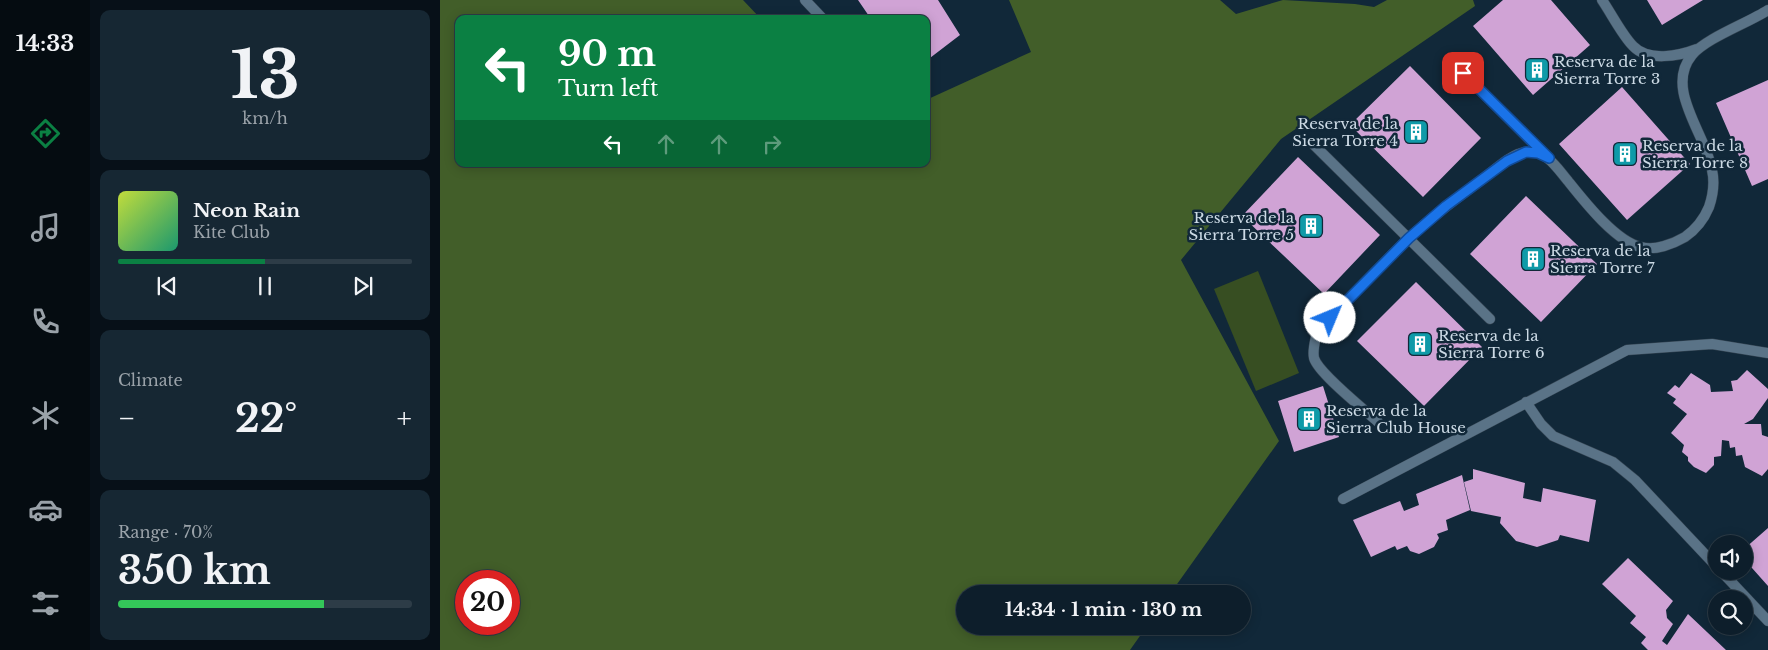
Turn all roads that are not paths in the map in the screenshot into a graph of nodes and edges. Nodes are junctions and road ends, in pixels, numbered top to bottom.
1 (805, 0) edge
2 (1602, 0) edge
3 (1768, 10) edge
4 (819, 15) edge
5 (1698, 49) junction
6 (1463, 73) dead end
7 (1314, 144) dead end
8 (1549, 158) junction
9 (1409, 238) junction
10 (1490, 319) dead end
11 (1768, 353) edge
12 (1526, 402) junction
13 (1378, 422) dead end
14 (1343, 499) dead end
15 (1708, 558) edge
16 (1729, 580) edge
17 (1768, 621) edge

1 - 4 lane
2 - 5 lane
3 - 5 lane
5 - 8 lane
6 - 8 lane
7 - 9 lane
8 - 9 lane
9 - 10 lane
9 - 13 lane
11 - 12 lane
12 - 14 lane
12 - 15 lane
16 - 17 lane

